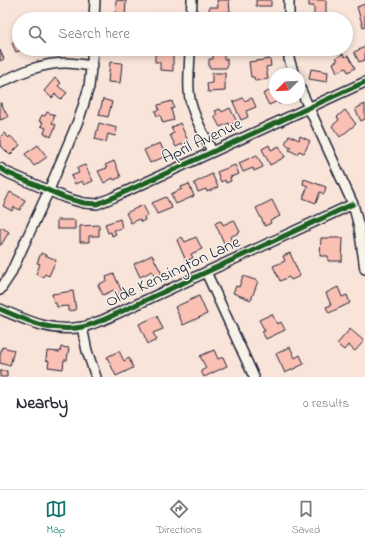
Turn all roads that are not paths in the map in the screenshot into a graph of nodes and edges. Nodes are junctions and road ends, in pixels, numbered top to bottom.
1 (95, 0) edge
2 (192, 0) edge
3 (289, 0) edge
4 (94, 12) edge
5 (191, 12) edge
6 (289, 12) edge
7 (93, 56) edge
8 (190, 56) edge
9 (289, 56) edge
10 (92, 66) junction
11 (292, 68) edge
12 (365, 82) edge
13 (0, 83) edge
14 (305, 99) edge
15 (309, 107) junction
16 (212, 152) junction
17 (0, 168) edge
18 (49, 190) junction
19 (353, 204) junction
20 (365, 268) edge
21 (206, 272) junction
22 (0, 290) edge
23 (0, 309) edge
24 (82, 327) junction
25 (96, 377) edge
26 (254, 377) edge

1 - 4 street
2 - 5 street
3 - 6 street
7 - 10 street
8 - 16 street
9 - 11 street
10 - 13 street
10 - 18 street
12 - 15 street, April Avenue
14 - 15 street
15 - 16 street, April Avenue
15 - 19 street
16 - 18 street, April Avenue
17 - 18 street, April Avenue
18 - 22 street
19 - 20 street
19 - 21 street, Olde Kensington Lane
21 - 24 street, Olde Kensington Lane
21 - 26 street
23 - 24 street, Olde Kensington Lane
24 - 25 street

